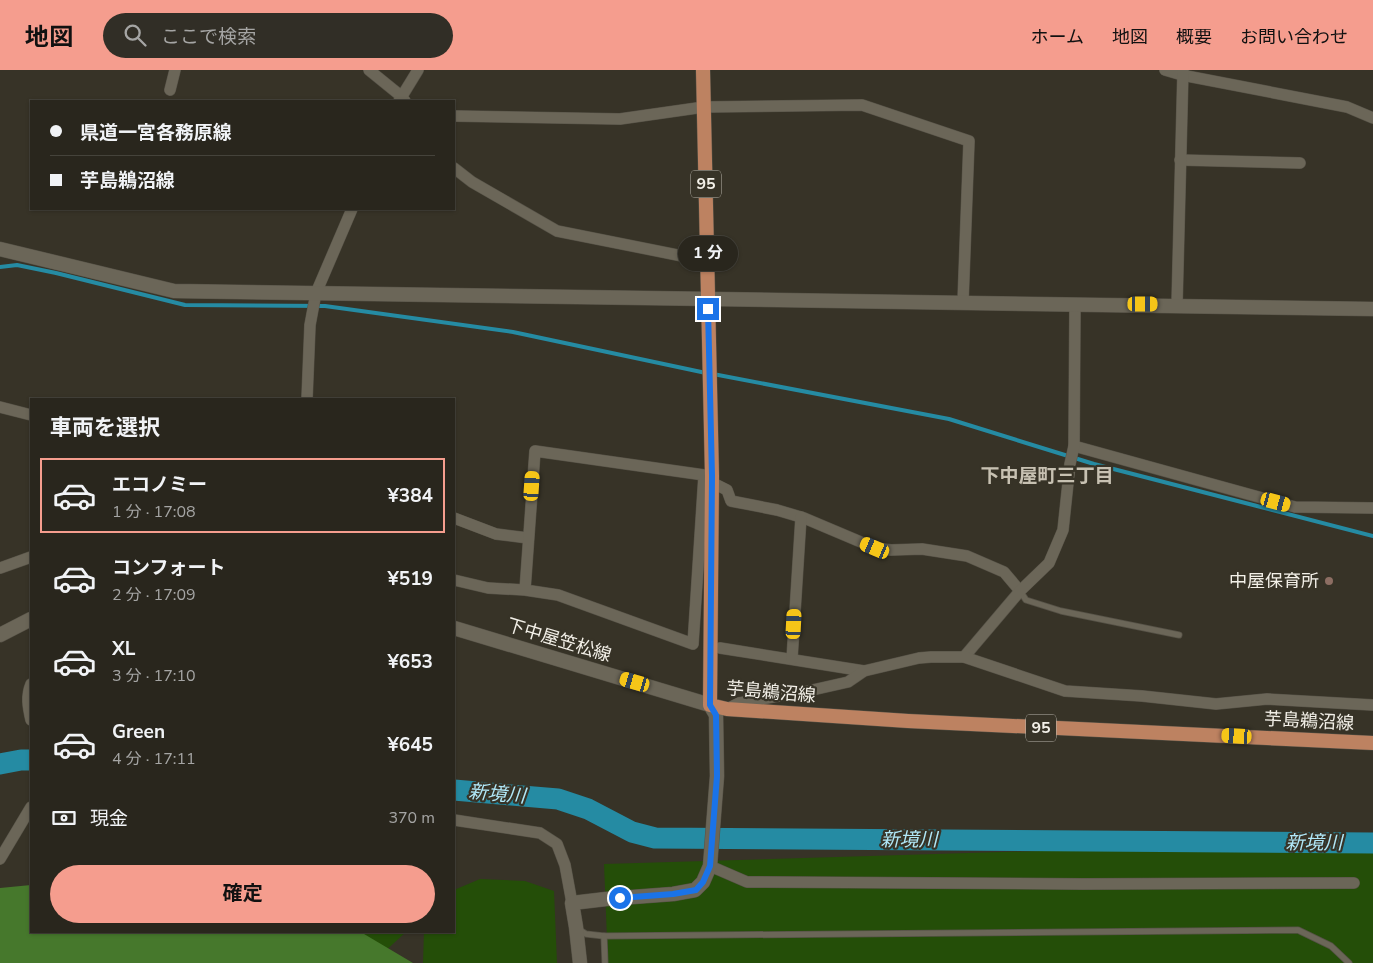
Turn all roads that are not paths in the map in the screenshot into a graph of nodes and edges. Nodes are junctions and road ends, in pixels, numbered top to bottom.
1 (174, 70) edge
2 (369, 70) edge
3 (418, 70) edge
4 (703, 70) edge
5 (1165, 70) edge
6 (1182, 73) edge
7 (170, 90) dead end
8 (402, 99) edge
9 (704, 107) junction
10 (455, 116) edge
11 (1373, 118) edge
12 (1180, 160) junction
13 (1300, 163) dead end
14 (455, 169) edge
15 (352, 210) edge
16 (0, 249) edge
17 (707, 262) junction
18 (316, 293) junction
19 (708, 299) junction
20 (963, 302) junction
21 (1075, 304) junction
22 (1177, 305) junction
23 (1373, 309) edge
24 (307, 398) edge
25 (0, 407) edge
26 (30, 415) edge
27 (1072, 452) junction
28 (709, 478) junction
29 (1373, 508) edge
30 (800, 517) junction
31 (455, 518) edge
32 (528, 538) junction
33 (30, 557) edge
34 (0, 568) edge
35 (455, 580) edge
36 (524, 590) junction
37 (1020, 591) junction
38 (30, 619) edge
39 (455, 628) edge
40 (0, 634) edge
41 (1179, 635) dead end
42 (720, 648) dead end
43 (964, 657) junction
44 (792, 659) junction
45 (864, 671) junction
46 (30, 687) edge
47 (710, 705) junction
48 (1373, 705) edge
49 (727, 709) junction
50 (30, 715) edge
51 (1373, 743) edge
52 (30, 809) edge
53 (455, 820) edge
54 (0, 859) edge
55 (710, 866) junction
56 (1354, 883) dead end
57 (572, 903) junction
58 (576, 927) junction
59 (604, 936) junction
60 (580, 963) edge
61 (604, 963) edge
62 (1349, 963) edge

1 - 7 street
2 - 8 street
3 - 8 street
4 - 9 main road, 芋島鵜沼線 / 95
5 - 6 street
6 - 11 street
6 - 12 street
9 - 10 street
9 - 17 main road, 芋島鵜沼線 / 95
9 - 20 street
12 - 13 street
12 - 22 street
14 - 17 street
15 - 18 street
16 - 18 street
17 - 19 main road, 芋島鵜沼線 / 95
18 - 19 street
18 - 24 street
19 - 20 street
19 - 28 main road, 芋島鵜沼線 / 95
20 - 21 street
21 - 22 street
21 - 27 street
22 - 23 street
25 - 26 street
27 - 29 street
27 - 37 street
28 - 30 street
28 - 32 street
28 - 36 street
28 - 47 main road, 芋島鵜沼線 / 95
30 - 37 street
30 - 44 street
31 - 32 street
32 - 36 street
33 - 34 street
35 - 36 street
37 - 41 lane
37 - 43 street
38 - 40 street
39 - 47 street, 下中屋笠松線
42 - 44 street
43 - 45 street
43 - 48 street
44 - 45 street
45 - 49 street
46 - 50 street
47 - 49 main road, 芋島鵜沼線 / 95
47 - 55 street
49 - 51 main road, 芋島鵜沼線 / 95
52 - 54 street
53 - 57 street
55 - 56 street
55 - 57 street
57 - 58 street
58 - 59 lane
58 - 60 street
59 - 61 lane
59 - 62 lane

